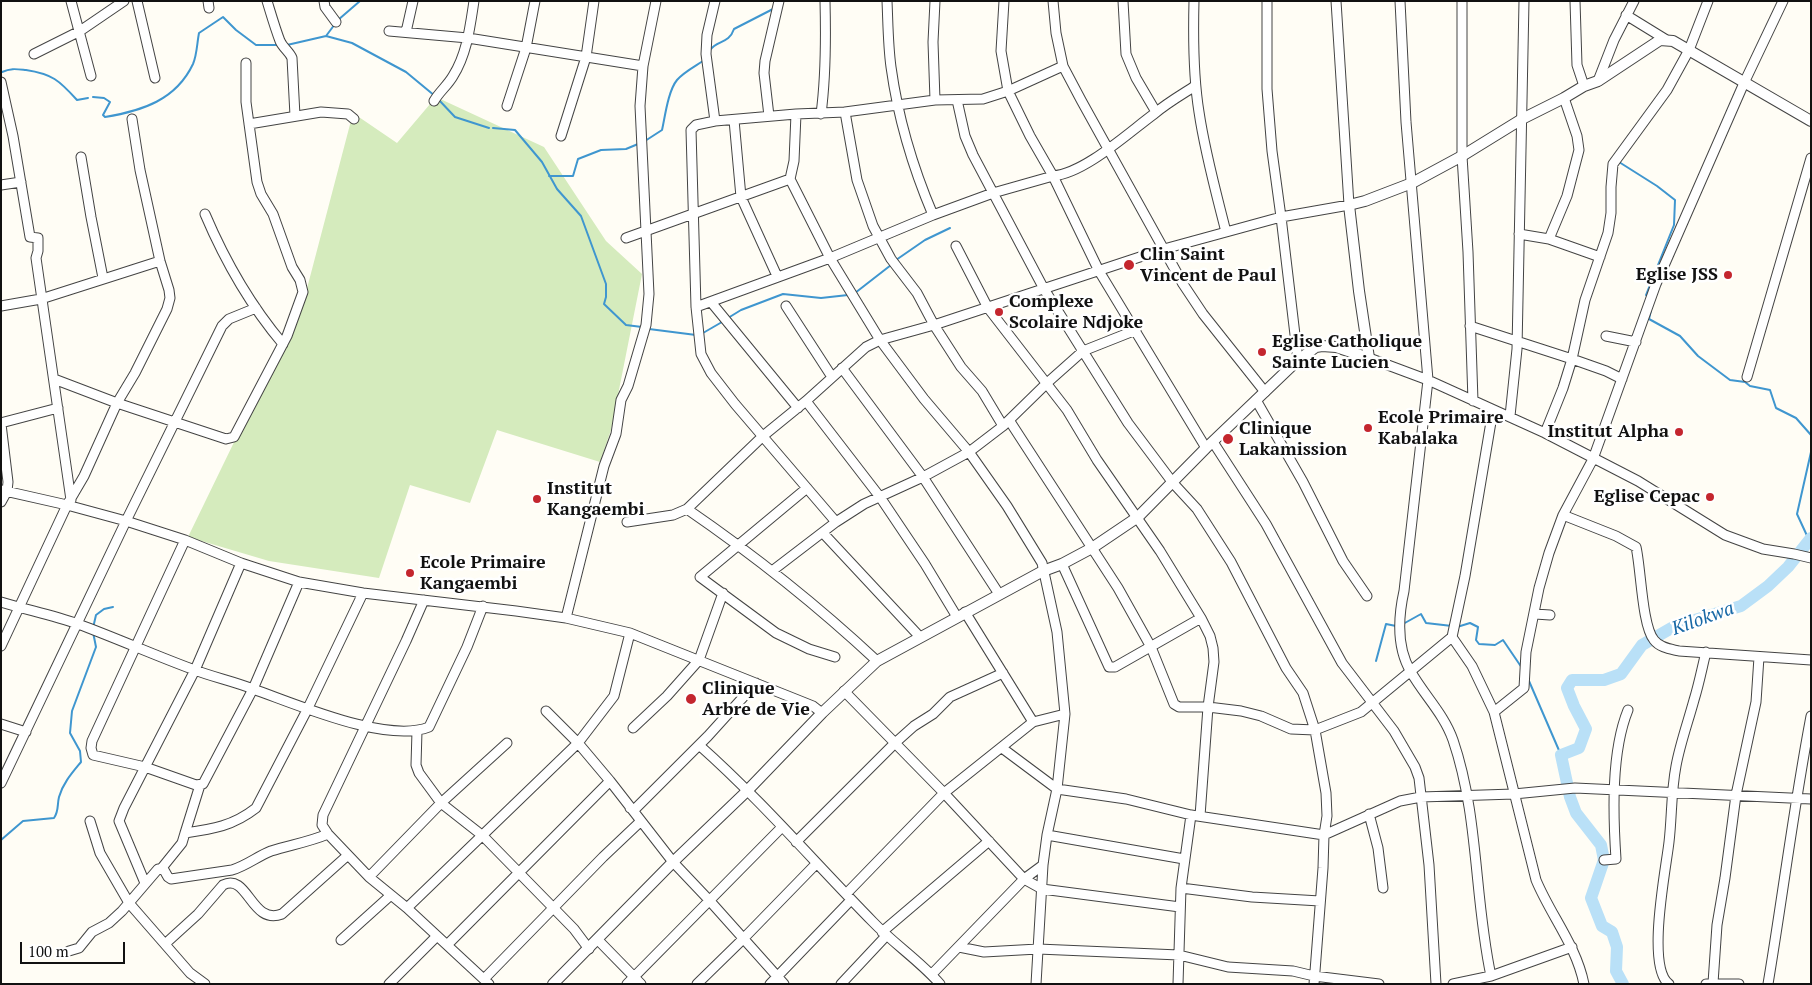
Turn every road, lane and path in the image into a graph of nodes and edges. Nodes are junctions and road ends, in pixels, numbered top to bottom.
1 (71, 1) edge
2 (124, 1) edge
3 (137, 1) edge
4 (267, 1) edge
5 (324, 1) edge
6 (413, 1) edge
7 (474, 1) edge
8 (535, 1) edge
9 (594, 1) edge
10 (656, 1) edge
11 (715, 1) edge
12 (779, 1) edge
13 (825, 1) edge
14 (887, 1) edge
15 (934, 1) edge
16 (1004, 1) edge
17 (1053, 1) edge
18 (1122, 1) edge
19 (1194, 1) edge
20 (1267, 1) edge
21 (1336, 1) edge
22 (1400, 1) edge
23 (1462, 1) edge
24 (1524, 1) edge
25 (1575, 1) edge
26 (1634, 1) edge
27 (1708, 1) edge
28 (1782, 1) edge
29 (1626, 15) junction
30 (336, 22) dead end
31 (80, 31) junction
32 (389, 31) dead end
33 (406, 32) junction
34 (468, 38) junction
35 (1665, 39) junction
36 (526, 48) junction
37 (1689, 50) junction
38 (34, 54) dead end
39 (586, 57) junction
40 (246, 63) dead end
41 (643, 66) junction
42 (1063, 66) junction
43 (91, 76) dead end
44 (155, 78) dead end
45 (1598, 81) junction
46 (1, 82) edge
47 (1744, 83) junction
48 (1196, 86) junction
49 (1584, 86) junction
50 (1008, 91) junction
51 (1564, 98) junction
52 (935, 100) junction
53 (957, 100) junction
54 (434, 101) dead end
55 (507, 106) dead end
56 (898, 106) junction
57 (845, 112) junction
58 (1156, 112) junction
59 (796, 114) junction
60 (822, 114) junction
61 (294, 116) junction
62 (769, 116) junction
63 (1522, 118) junction
64 (132, 119) dead end
65 (354, 119) dead end
66 (734, 120) junction
67 (715, 121) junction
68 (1811, 121) edge
69 (249, 124) junction
70 (561, 136) dead end
71 (1108, 150) junction
72 (1462, 156) junction
73 (81, 157) dead end
74 (1811, 158) edge
75 (1053, 176) junction
76 (790, 179) junction
77 (21, 182) junction
78 (1412, 183) junction
79 (1, 185) edge
80 (993, 193) junction
81 (741, 197) junction
82 (1349, 205) junction
83 (205, 214) dead end
84 (693, 214) junction
85 (932, 215) junction
86 (1282, 217) junction
87 (646, 229) junction
88 (1226, 232) junction
89 (1519, 234) junction
90 (880, 237) junction
91 (626, 238) dead end
92 (1549, 239) junction
93 (956, 246) dead end
94 (1164, 249) junction
95 (1600, 257) junction
96 (830, 258) junction
97 (160, 261) junction
98 (1099, 271) junction
99 (778, 276) junction
100 (103, 278) junction
101 (1044, 289) junction
102 (41, 299) junction
103 (711, 302) junction
104 (1, 306) edge
105 (786, 306) dead end
106 (696, 307) junction
107 (256, 308) junction
108 (988, 308) junction
109 (934, 325) junction
110 (1470, 326) junction
111 (1136, 330) junction
112 (1606, 336) dead end
113 (880, 340) junction
114 (1517, 341) junction
115 (1636, 342) junction
116 (283, 344) junction
117 (1084, 351) junction
118 (1369, 358) junction
119 (1572, 359) junction
120 (1298, 360) junction
121 (842, 368) junction
122 (832, 377) junction
123 (1747, 377) dead end
124 (54, 379) junction
125 (1622, 379) junction
126 (1428, 380) junction
127 (1047, 383) junction
128 (1264, 392) junction
129 (1256, 400) junction
130 (806, 401) junction
131 (1473, 401) junction
132 (117, 403) junction
133 (58, 408) junction
134 (798, 408) junction
135 (1493, 410) junction
136 (1510, 416) junction
137 (176, 422) junction
138 (1006, 423) junction
139 (1, 425) edge
140 (1545, 433) junction
141 (763, 436) junction
142 (1210, 445) junction
143 (969, 452) junction
144 (1593, 459) junction
145 (923, 477) junction
146 (1173, 483) junction
147 (807, 488) junction
148 (4, 491) edge
149 (880, 497) junction
150 (1, 502) edge
151 (69, 502) junction
152 (687, 508) junction
153 (1563, 516) junction
154 (1138, 517) junction
155 (126, 521) junction
156 (627, 522) dead end
157 (836, 522) junction
158 (823, 533) junction
159 (185, 540) junction
160 (738, 545) junction
161 (1092, 548) junction
162 (1811, 558) edge
163 (242, 563) junction
164 (1062, 564) junction
165 (772, 571) junction
166 (1043, 571) junction
167 (299, 582) junction
168 (364, 593) junction
169 (723, 593) junction
170 (999, 594) junction
171 (1367, 596) dead end
172 (424, 600) junction
173 (1, 602) edge
174 (483, 606) junction
175 (19, 608) junction
176 (961, 614) junction
177 (1534, 614) junction
178 (1550, 614) dead end
179 (566, 618) junction
180 (1201, 618) junction
181 (77, 624) junction
182 (630, 633) junction
183 (920, 637) junction
184 (1452, 637) junction
185 (1, 646) edge
186 (1151, 647) junction
187 (135, 648) junction
188 (1706, 652) junction
189 (835, 657) dead end
190 (1759, 657) junction
191 (699, 660) junction
192 (1811, 660) edge
193 (877, 661) junction
194 (195, 670) junction
195 (1410, 671) junction
196 (1003, 673) junction
197 (756, 683) junction
198 (253, 689) junction
199 (844, 691) junction
200 (1373, 703) junction
201 (1208, 707) junction
202 (307, 710) junction
203 (546, 710) dead end
204 (1628, 710) dead end
205 (1494, 712) junction
206 (822, 713) junction
207 (1065, 714) junction
208 (1811, 716) edge
209 (1033, 722) junction
210 (1, 724) edge
211 (364, 726) junction
212 (633, 728) dead end
213 (1315, 730) junction
214 (417, 731) junction
215 (26, 732) junction
216 (506, 743) dead end
217 (578, 743) junction
218 (895, 743) junction
219 (699, 745) junction
220 (1002, 748) junction
221 (145, 767) junction
222 (610, 781) junction
223 (1, 783) edge
224 (200, 785) junction
225 (1057, 789) junction
226 (1615, 790) junction
227 (747, 791) junction
228 (1672, 792) junction
229 (944, 793) junction
230 (1514, 794) junction
231 (1468, 795) junction
232 (1736, 795) junction
233 (1421, 797) junction
234 (1795, 799) junction
235 (1811, 799) edge
236 (441, 803) junction
237 (630, 808) junction
238 (1369, 814) junction
239 (1195, 816) junction
240 (90, 821) dead end
241 (641, 822) junction
242 (782, 828) junction
243 (185, 833) junction
244 (328, 834) junction
245 (1047, 835) junction
246 (1324, 835) junction
247 (483, 836) junction
248 (989, 841) junction
249 (796, 842) junction
250 (348, 855) junction
251 (1184, 859) junction
252 (1604, 860) dead end
253 (673, 862) junction
254 (816, 864) junction
255 (1044, 864) junction
256 (161, 869) junction
257 (519, 872) junction
258 (369, 877) junction
259 (1024, 879) junction
260 (145, 883) junction
261 (1181, 888) junction
262 (1383, 888) dead end
263 (1042, 889) junction
264 (391, 895) junction
265 (848, 897) junction
266 (709, 900) junction
267 (1320, 901) junction
268 (128, 903) junction
269 (407, 908) junction
270 (553, 908) junction
271 (1180, 908) junction
272 (884, 934) junction
273 (437, 936) junction
274 (743, 939) junction
275 (341, 940) dead end
276 (598, 940) junction
277 (165, 944) junction
278 (447, 945) junction
279 (959, 947) junction
280 (1572, 947) junction
281 (589, 949) junction
282 (1038, 949) junction
283 (69, 951) dead end
284 (1179, 955) junction
285 (932, 974) junction
286 (634, 976) junction
287 (1491, 976) junction
288 (781, 980) edge
289 (1314, 980) edge
290 (487, 982) edge
291 (1038, 983) edge
292 (1713, 983) edge
293 (204, 984) edge
294 (389, 984) edge
295 (553, 984) edge
296 (627, 984) edge
297 (642, 984) edge
298 (697, 984) edge
299 (770, 984) edge
300 (841, 984) edge
301 (940, 984) edge
302 (1178, 984) edge
303 (1379, 984) edge
304 (1436, 984) edge
305 (1453, 984) edge
306 (1584, 984) edge
307 (1669, 984) edge
308 (1706, 984) edge
309 (1739, 984) edge
310 (1768, 984) edge

1 - 31 street
2 - 31 street
3 - 44 street
4 - 61 street
5 - 30 street
6 - 33 street
7 - 34 street
8 - 36 street
9 - 39 street
10 - 41 street
11 - 67 street
12 - 62 street
13 - 60 street
14 - 56 street
15 - 52 street
16 - 50 street
17 - 42 street
18 - 58 street
19 - 48 street
20 - 86 street
21 - 82 street
22 - 78 street
23 - 72 street
24 - 63 street
25 - 49 street
26 - 29 street
27 - 37 street
28 - 47 street
29 - 35 street
29 - 45 street
31 - 38 street
31 - 43 street
32 - 33 street
33 - 34 street
34 - 36 street
34 - 54 street
35 - 37 street
35 - 45 street
36 - 39 street
36 - 55 street
37 - 47 street
37 - 95 street
39 - 41 street
39 - 70 street
40 - 69 street
41 - 87 street
42 - 50 street
42 - 71 street
45 - 49 street
46 - 77 street
47 - 68 street
47 - 115 street
48 - 58 street
48 - 88 street
49 - 51 street
50 - 53 street
50 - 75 street
51 - 63 street
51 - 92 street
52 - 53 street
52 - 56 street
53 - 80 street
56 - 57 street
56 - 85 street
57 - 60 street
57 - 90 street
58 - 71 street
59 - 60 street
59 - 62 street
59 - 76 street
61 - 65 street
61 - 69 street
62 - 66 street
63 - 72 street
63 - 89 street
64 - 97 street
66 - 67 street
66 - 81 street
67 - 84 street
69 - 116 street
71 - 75 street
71 - 94 street
72 - 78 street
72 - 110 street
73 - 100 street
74 - 123 street
75 - 80 street
75 - 98 street
76 - 81 street
76 - 96 street
77 - 79 street
77 - 102 street
78 - 82 street
78 - 126 street
80 - 85 street
80 - 101 street
81 - 84 street
81 - 99 street
82 - 86 street
82 - 118 street
83 - 107 street
84 - 87 street
84 - 106 street
85 - 90 street
86 - 88 street
86 - 120 street
87 - 91 street
87 - 179 street
88 - 94 street
89 - 92 street
89 - 114 street
90 - 96 street
90 - 109 street
92 - 95 street
93 - 108 street
94 - 98 street
94 - 128 street
95 - 119 street
96 - 99 street
96 - 113 street
97 - 100 street
97 - 132 street
98 - 101 street
98 - 111 street
99 - 103 street
100 - 102 street
101 - 108 street
101 - 117 street
102 - 104 street
102 - 124 street
103 - 106 street
103 - 134 street
105 - 122 street
106 - 141 street
107 - 116 street
107 - 137 street
108 - 109 street
108 - 127 street
109 - 113 street
109 - 138 street
110 - 114 street
110 - 131 street
111 - 117 street
111 - 142 street
112 - 115 street
113 - 121 street
113 - 143 street
114 - 119 street
114 - 136 street
115 - 125 street
116 - 137 street
117 - 127 street
117 - 146 street
118 - 120 street
118 - 126 street
119 - 125 street
119 - 140 street
120 - 128 street
121 - 122 street
121 - 145 street
122 - 130 street
124 - 132 street
124 - 133 street
125 - 144 street
126 - 131 street
126 - 195 street
127 - 138 street
127 - 154 street
128 - 129 street
129 - 142 street
129 - 171 street
130 - 134 street
130 - 149 street
131 - 135 street
132 - 137 street
132 - 151 street
133 - 139 street
133 - 151 street
134 - 141 street
135 - 136 street
135 - 184 street
136 - 140 street
137 - 155 street
138 - 143 street
138 - 161 street
139 - 148 street
140 - 144 street
141 - 147 street
141 - 152 street
142 - 146 street
142 - 200 street
143 - 145 street
143 - 166 street
144 - 153 street
144 - 162 street
145 - 149 street
145 - 170 street
146 - 154 street
146 - 213 street
147 - 157 street
147 - 160 street
148 - 150 street
148 - 151 street
149 - 157 street
149 - 176 street
151 - 155 street
151 - 175 street
152 - 156 street
152 - 160 street
153 - 177 street
153 - 188 street
154 - 161 street
154 - 180 street
155 - 159 street
155 - 181 street
157 - 158 street
158 - 165 street
158 - 183 street
159 - 163 street
159 - 187 street
160 - 165 street
160 - 169 street
161 - 164 street
161 - 186 street
163 - 167 street
163 - 194 street
164 - 166 street
164 - 186 street
165 - 193 street
166 - 170 street
166 - 207 street
167 - 168 street
167 - 198 street
168 - 172 street
168 - 202 street
169 - 189 street
169 - 191 street
170 - 176 street
172 - 174 street
172 - 211 street
173 - 175 street
174 - 179 street
174 - 214 street
175 - 181 street
175 - 185 street
176 - 183 street
176 - 196 street
177 - 178 street
177 - 205 street
179 - 182 street
180 - 186 street
180 - 201 street
181 - 187 street
181 - 215 street
182 - 191 street
182 - 217 street
183 - 193 street
184 - 195 street
184 - 205 street
186 - 201 street
187 - 194 street
187 - 221 street
188 - 190 street
188 - 228 street
190 - 192 street
190 - 232 street
191 - 197 street
191 - 212 street
193 - 199 street
194 - 198 street
194 - 221 street
195 - 200 street
195 - 231 street
196 - 209 street
196 - 218 street
197 - 206 street
197 - 219 street
198 - 202 street
198 - 224 street
199 - 206 street
199 - 218 street
200 - 213 street
200 - 233 street
201 - 213 street
201 - 239 street
202 - 211 street
202 - 243 street
203 - 217 street
204 - 226 street
205 - 230 street
206 - 227 street
207 - 209 street
207 - 225 street
208 - 234 street
209 - 220 street
210 - 215 street
211 - 214 street
211 - 244 street
213 - 246 street
214 - 236 street
215 - 223 street
216 - 236 street
217 - 222 street
217 - 247 street
218 - 229 street
218 - 249 street
219 - 227 street
219 - 237 street
220 - 225 street
220 - 229 street
221 - 224 street
221 - 260 street
222 - 237 street
222 - 257 street
224 - 243 street
225 - 239 street
225 - 245 street
226 - 228 street
226 - 230 street
226 - 252 street
227 - 242 street
227 - 253 street
228 - 232 street
228 - 307 street
229 - 248 street
229 - 265 street
230 - 231 street
230 - 280 street
231 - 233 street
231 - 287 street
232 - 234 street
232 - 292 street
233 - 238 street
233 - 304 street
234 - 235 street
234 - 310 street
236 - 247 street
236 - 258 street
237 - 241 street
238 - 246 street
238 - 262 street
239 - 246 street
239 - 251 street
240 - 268 street
241 - 253 street
241 - 270 street
242 - 249 street
242 - 266 street
243 - 256 street
244 - 250 street
244 - 256 street
245 - 251 street
245 - 255 street
246 - 267 street
247 - 257 street
247 - 269 street
248 - 259 street
248 - 272 street
249 - 254 street
250 - 258 street
250 - 277 street
251 - 261 street
253 - 266 street
253 - 276 street
254 - 265 street
254 - 274 street
255 - 259 street
255 - 263 street
256 - 260 street
257 - 270 street
257 - 278 street
258 - 264 street
259 - 263 street
259 - 279 street
260 - 268 street
261 - 267 street
261 - 271 street
263 - 271 street
263 - 282 street
264 - 269 street
264 - 275 street
265 - 272 street
265 - 288 street
266 - 274 street
266 - 286 street
267 - 289 street
268 - 277 street
268 - 283 street
269 - 273 street
270 - 281 street
270 - 290 street
271 - 284 street
272 - 285 street
272 - 300 street
273 - 278 street
273 - 294 street
274 - 288 street
274 - 298 street
276 - 281 street
276 - 286 street
277 - 293 street
278 - 290 street
279 - 282 street
279 - 285 street
280 - 287 street
280 - 306 street
281 - 295 street
282 - 284 street
282 - 291 street
284 - 289 street
284 - 302 street
285 - 301 street
286 - 296 street
286 - 297 street
287 - 305 street
288 - 299 street
289 - 303 street
292 - 308 street
292 - 309 street

